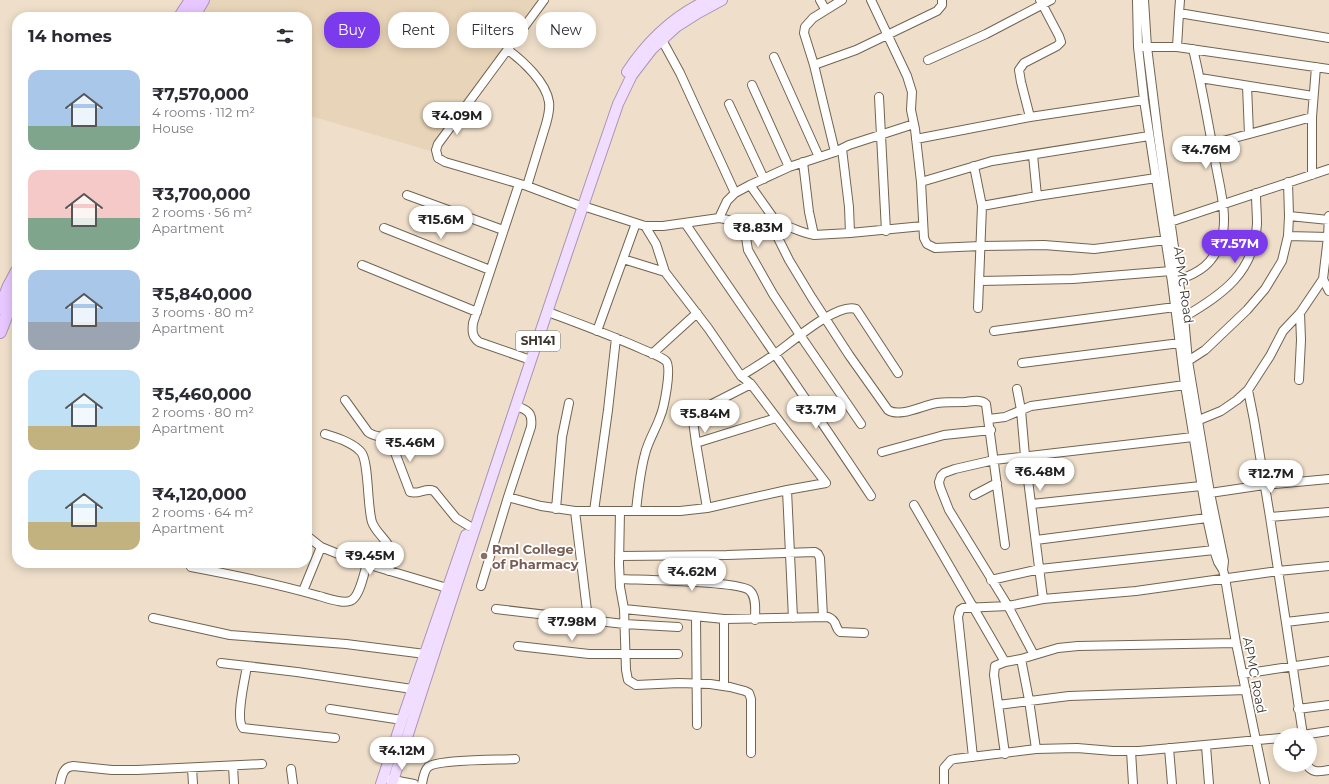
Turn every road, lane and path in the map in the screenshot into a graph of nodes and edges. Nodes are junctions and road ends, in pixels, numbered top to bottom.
1 (190, 0) edge
2 (203, 0) edge
3 (544, 0) edge
4 (708, 0) edge
5 (722, 0) edge
6 (820, 0) edge
7 (842, 0) edge
8 (871, 0) edge
9 (942, 0) edge
10 (1051, 0) edge
11 (1137, 0) edge
12 (1144, 0) edge
13 (1180, 0) edge
14 (1041, 2) edge
15 (693, 3) edge
16 (825, 9) junction
17 (183, 12) edge
18 (196, 12) edge
19 (1179, 13) junction
20 (888, 35) junction
21 (1329, 38) edge
22 (662, 40) junction
23 (1138, 47) junction
24 (1147, 47) junction
25 (1177, 47) junction
26 (1193, 49) junction
27 (508, 50) junction
28 (774, 57) dead end
29 (928, 60) dead end
30 (814, 65) junction
31 (1316, 67) junction
32 (1329, 69) edge
33 (1200, 78) junction
34 (752, 85) dead end
35 (1247, 86) junction
36 (1313, 96) junction
37 (879, 97) dead end
38 (1144, 100) junction
39 (730, 104) dead end
40 (1030, 117) junction
41 (1312, 117) junction
42 (914, 124) junction
43 (1249, 134) junction
44 (880, 135) junction
45 (1149, 136) junction
46 (916, 139) junction
47 (1212, 144) junction
48 (838, 150) junction
49 (1033, 156) junction
50 (819, 157) junction
51 (803, 162) junction
52 (974, 166) junction
53 (789, 167) junction
54 (1329, 169) edge
55 (1312, 175) junction
56 (1156, 178) junction
57 (764, 179) junction
58 (921, 182) junction
59 (1288, 182) junction
60 (523, 185) junction
61 (750, 185) junction
62 (735, 193) junction
63 (1256, 193) junction
64 (407, 195) dead end
65 (1037, 196) junction
66 (1222, 205) junction
67 (582, 206) junction
68 (982, 206) junction
69 (1289, 216) junction
70 (1329, 216) edge
71 (719, 218) junction
72 (1329, 220) edge
73 (685, 223) junction
74 (1167, 223) junction
75 (636, 224) junction
76 (775, 224) junction
77 (744, 225) junction
78 (645, 226) junction
79 (923, 226) junction
80 (384, 228) dead end
81 (503, 230) junction
82 (886, 231) junction
83 (850, 233) junction
84 (814, 235) junction
85 (1288, 236) junction
86 (1328, 237) edge
87 (1166, 240) junction
88 (981, 246) junction
89 (623, 259) junction
90 (1327, 262) edge
91 (362, 265) dead end
92 (490, 270) junction
93 (1171, 271) junction
94 (665, 272) junction
95 (1323, 279) junction
96 (12, 280) edge
97 (1178, 280) junction
98 (979, 281) junction
99 (1329, 291) edge
100 (12, 303) edge
101 (1175, 307) junction
102 (0, 308) edge
103 (978, 308) dead end
104 (476, 312) junction
105 (548, 312) junction
106 (697, 313) junction
107 (1300, 313) junction
108 (1184, 316) junction
109 (826, 318) junction
110 (597, 331) junction
111 (994, 331) dead end
112 (0, 332) edge
113 (800, 335) junction
114 (616, 338) junction
115 (1180, 343) junction
116 (652, 354) junction
117 (774, 355) junction
118 (525, 358) junction
119 (1188, 361) junction
120 (1022, 363) dead end
121 (898, 373) dead end
122 (741, 376) junction
123 (1298, 380) dead end
124 (751, 384) junction
125 (1185, 385) junction
126 (1017, 389) dead end
127 (1248, 390) junction
128 (345, 400) dead end
129 (569, 403) dead end
130 (516, 406) junction
131 (1021, 410) junction
132 (776, 418) junction
133 (989, 419) junction
134 (1199, 420) junction
135 (861, 424) dead end
136 (991, 430) junction
137 (325, 434) dead end
138 (1193, 437) junction
139 (696, 443) junction
140 (882, 452) dead end
141 (1025, 456) junction
142 (994, 460) junction
143 (1329, 479) edge
144 (997, 483) junction
145 (1264, 485) junction
146 (1201, 486) junction
147 (787, 490) junction
148 (1210, 493) junction
149 (974, 495) dead end
150 (871, 496) dead end
151 (508, 497) junction
152 (1032, 504) junction
153 (914, 505) dead end
154 (706, 508) junction
155 (556, 509) junction
156 (620, 510) junction
157 (575, 511) junction
158 (594, 511) junction
159 (636, 511) junction
160 (1329, 512) edge
161 (1270, 517) junction
162 (1207, 518) junction
163 (469, 526) junction
164 (312, 540) edge
165 (1036, 540) junction
166 (1005, 545) dead end
167 (322, 547) junction
168 (1214, 550) junction
169 (790, 552) junction
170 (619, 556) junction
171 (367, 564) junction
172 (1329, 566) edge
173 (196, 568) edge
174 (1040, 569) junction
175 (389, 571) junction
176 (1278, 571) junction
177 (1224, 574) junction
178 (620, 579) junction
179 (991, 580) junction
180 (481, 586) dead end
181 (447, 588) junction
182 (303, 591) junction
183 (1043, 599) junction
184 (1008, 606) junction
185 (973, 607) junction
186 (496, 609) dead end
187 (624, 609) junction
188 (696, 617) junction
189 (823, 617) junction
190 (1329, 617) edge
191 (153, 618) dead end
192 (793, 618) junction
193 (588, 619) junction
194 (724, 619) junction
195 (755, 620) junction
196 (1286, 622) junction
197 (624, 624) junction
198 (678, 627) dead end
199 (864, 633) dead end
200 (1236, 643) junction
201 (518, 646) dead end
202 (425, 654) junction
203 (678, 654) dead end
204 (625, 655) junction
205 (1034, 655) junction
206 (1021, 659) junction
207 (1329, 661) edge
208 (1005, 662) junction
209 (221, 663) dead end
210 (247, 666) junction
211 (1292, 666) junction
212 (1242, 674) junction
213 (696, 683) junction
214 (724, 686) junction
215 (412, 689) junction
216 (1246, 690) junction
217 (1029, 700) junction
218 (998, 705) junction
219 (1329, 705) edge
220 (330, 709) dead end
221 (1298, 709) junction
222 (406, 722) junction
223 (697, 725) dead end
224 (1302, 728) edge
225 (1329, 731) edge
226 (1317, 733) edge
227 (335, 738) dead end
228 (1273, 739) edge
229 (1255, 741) junction
230 (1206, 746) junction
231 (1169, 748) junction
232 (1036, 749) junction
233 (1132, 751) junction
234 (751, 753) dead end
235 (1005, 754) junction
236 (973, 757) junction
237 (515, 759) dead end
238 (262, 764) dead end
239 (233, 766) junction
240 (192, 768) junction
241 (291, 769) dead end
242 (1329, 770) edge
243 (1317, 771) edge
244 (387, 782) edge
245 (60, 784) edge
246 (192, 784) edge
247 (234, 784) edge
248 (293, 784) edge
249 (414, 784) edge
250 (422, 784) edge
251 (944, 784) edge
252 (1132, 784) edge
253 (1172, 784) edge
254 (1209, 784) edge
255 (1265, 784) edge

1 - 17 highway
2 - 18 highway
3 - 27 street
4 - 15 main road, SH141
5 - 22 main road, SH141
6 - 16 street
7 - 16 street
8 - 20 street
9 - 20 street
10 - 14 street
11 - 23 street, APMC Road
12 - 24 street, APMC Road
13 - 19 street
14 - 29 street
14 - 40 street
15 - 67 main road, SH141
16 - 30 street
19 - 21 street
19 - 25 street
20 - 30 street
20 - 42 street
22 - 62 street
22 - 67 main road, SH141
23 - 24 street
23 - 38 street, APMC Road
24 - 25 street
24 - 74 street, APMC Road
25 - 26 street
26 - 31 street
26 - 33 street
27 - 60 street
27 - 60 street
28 - 50 street
30 - 48 street
31 - 32 street
31 - 36 street
33 - 35 street
33 - 47 street
34 - 53 street
35 - 36 street
35 - 43 street
36 - 41 street
37 - 44 street
38 - 40 street
38 - 45 street, APMC Road
39 - 57 street
40 - 46 street
41 - 43 street
41 - 55 street
42 - 44 street
42 - 46 street
43 - 47 street
44 - 48 street
44 - 82 street
45 - 49 street
45 - 56 street, APMC Road
46 - 58 street
47 - 66 street
48 - 50 street
48 - 83 street
49 - 52 street
49 - 65 street
50 - 51 street
51 - 53 street
51 - 84 street
52 - 58 street
52 - 68 street
53 - 57 street
54 - 55 street
55 - 59 street
56 - 65 street
56 - 74 street, APMC Road
57 - 61 street
58 - 79 street
59 - 63 street
59 - 69 street
60 - 67 street
60 - 81 street
61 - 62 street
61 - 76 street
62 - 71 street
63 - 66 street
63 - 108 street
64 - 81 street
65 - 68 street
66 - 74 street
66 - 97 street
67 - 75 street
67 - 105 main road, SH141
67 - 118 main road, SH141
68 - 88 street
69 - 72 street
69 - 85 street
70 - 72 street
71 - 73 street
71 - 77 street
72 - 86 street
73 - 78 street
73 - 117 street
74 - 87 street, APMC Road
74 - 97 street, APMC Road
75 - 78 street
75 - 89 street
76 - 77 street
76 - 84 street
76 - 109 street
77 - 113 street
78 - 94 street
79 - 82 street
79 - 88 street
80 - 92 street
81 - 92 street
82 - 83 street
83 - 84 street
85 - 86 street
85 - 119 street
86 - 90 street
87 - 88 street
87 - 93 street, APMC Road
88 - 98 street
89 - 94 street
89 - 110 street
90 - 95 street
91 - 104 street
92 - 104 street
93 - 98 street
93 - 101 street, APMC Road
94 - 106 street
95 - 99 street
95 - 107 street
96 - 102 highway
97 - 108 street, APMC Road
98 - 103 street
100 - 112 highway
101 - 111 street
101 - 115 street, APMC Road
104 - 118 street
105 - 110 street
105 - 130 main road, SH141
106 - 116 street
106 - 122 street
107 - 123 street
107 - 127 street
108 - 119 street, APMC Road
109 - 113 street
109 - 121 street
109 - 133 street
110 - 114 street
113 - 117 street
113 - 135 street
114 - 116 street
114 - 158 street
115 - 120 street
115 - 125 street, APMC Road
116 - 159 street
117 - 122 street
117 - 150 street
118 - 163 main road, SH141
119 - 134 street, APMC Road
122 - 124 street
124 - 132 street
124 - 139 street
125 - 131 street
125 - 138 street, APMC Road
126 - 131 street
127 - 134 street
127 - 145 street
128 - 163 street
129 - 155 street
130 - 151 street
130 - 222 main road, SH141
131 - 133 street
131 - 141 street
132 - 139 street
132 - 147 street
133 - 136 street
134 - 148 street, APMC Road
136 - 140 street
136 - 142 street
137 - 175 street
138 - 141 street
138 - 146 street, APMC Road
139 - 154 street
141 - 142 street
141 - 152 street
142 - 144 street
142 - 179 street
143 - 145 street
144 - 149 street
144 - 166 street
145 - 148 street
145 - 161 street
146 - 152 street
146 - 162 street, APMC Road
147 - 154 street
147 - 169 street
148 - 177 street, APMC Road
151 - 155 street
151 - 180 street
152 - 165 street
153 - 185 street
154 - 159 street
155 - 157 street
156 - 158 street
156 - 159 street
156 - 170 street
157 - 158 street
157 - 193 street
160 - 161 street
161 - 176 street
162 - 165 street
162 - 168 street, APMC Road
163 - 181 main road, SH141
164 - 167 street
165 - 174 street
167 - 171 street
167 - 182 street
168 - 174 street
168 - 177 street, APMC Road
169 - 170 street
169 - 189 street
169 - 192 street
170 - 178 street
171 - 175 street
171 - 182 street
172 - 176 street
173 - 182 street
174 - 179 street
174 - 183 street
175 - 181 street
176 - 177 street
176 - 196 street
177 - 183 street
177 - 200 street, APMC Road
178 - 187 street
178 - 195 street
179 - 184 street
181 - 202 main road, SH141
183 - 184 street
184 - 185 street
184 - 205 street
185 - 208 street
185 - 236 street
186 - 193 street
187 - 188 street
187 - 197 street
188 - 194 street
188 - 213 street
189 - 192 street
189 - 199 street
190 - 196 street
191 - 202 street
192 - 195 street
193 - 197 street
194 - 195 street
194 - 214 street
196 - 211 street
197 - 198 street
197 - 204 street
200 - 205 street
200 - 212 street, APMC Road
201 - 204 street
202 - 215 main road, SH141
203 - 204 street
204 - 213 street
205 - 206 street
206 - 208 street
206 - 217 street
207 - 211 street
208 - 218 street
209 - 210 street
210 - 215 street
210 - 227 street
211 - 212 street
211 - 221 street
212 - 216 street, APMC Road
213 - 214 street
213 - 223 street
214 - 234 street
215 - 222 main road, SH141
216 - 217 street
216 - 229 street, APMC Road
217 - 218 street
217 - 232 street
218 - 235 street
219 - 221 street
220 - 222 street
221 - 224 street
222 - 244 main road
225 - 226 street
228 - 229 street
229 - 230 street
229 - 255 street, APMC Road
230 - 231 street
230 - 254 street
231 - 233 street
231 - 253 street
232 - 233 street
232 - 235 street
233 - 252 street
235 - 236 street
236 - 251 street
237 - 250 street
238 - 239 street
239 - 240 street
239 - 247 street
240 - 245 street
240 - 246 street
241 - 248 street
242 - 243 street
244 - 249 street

